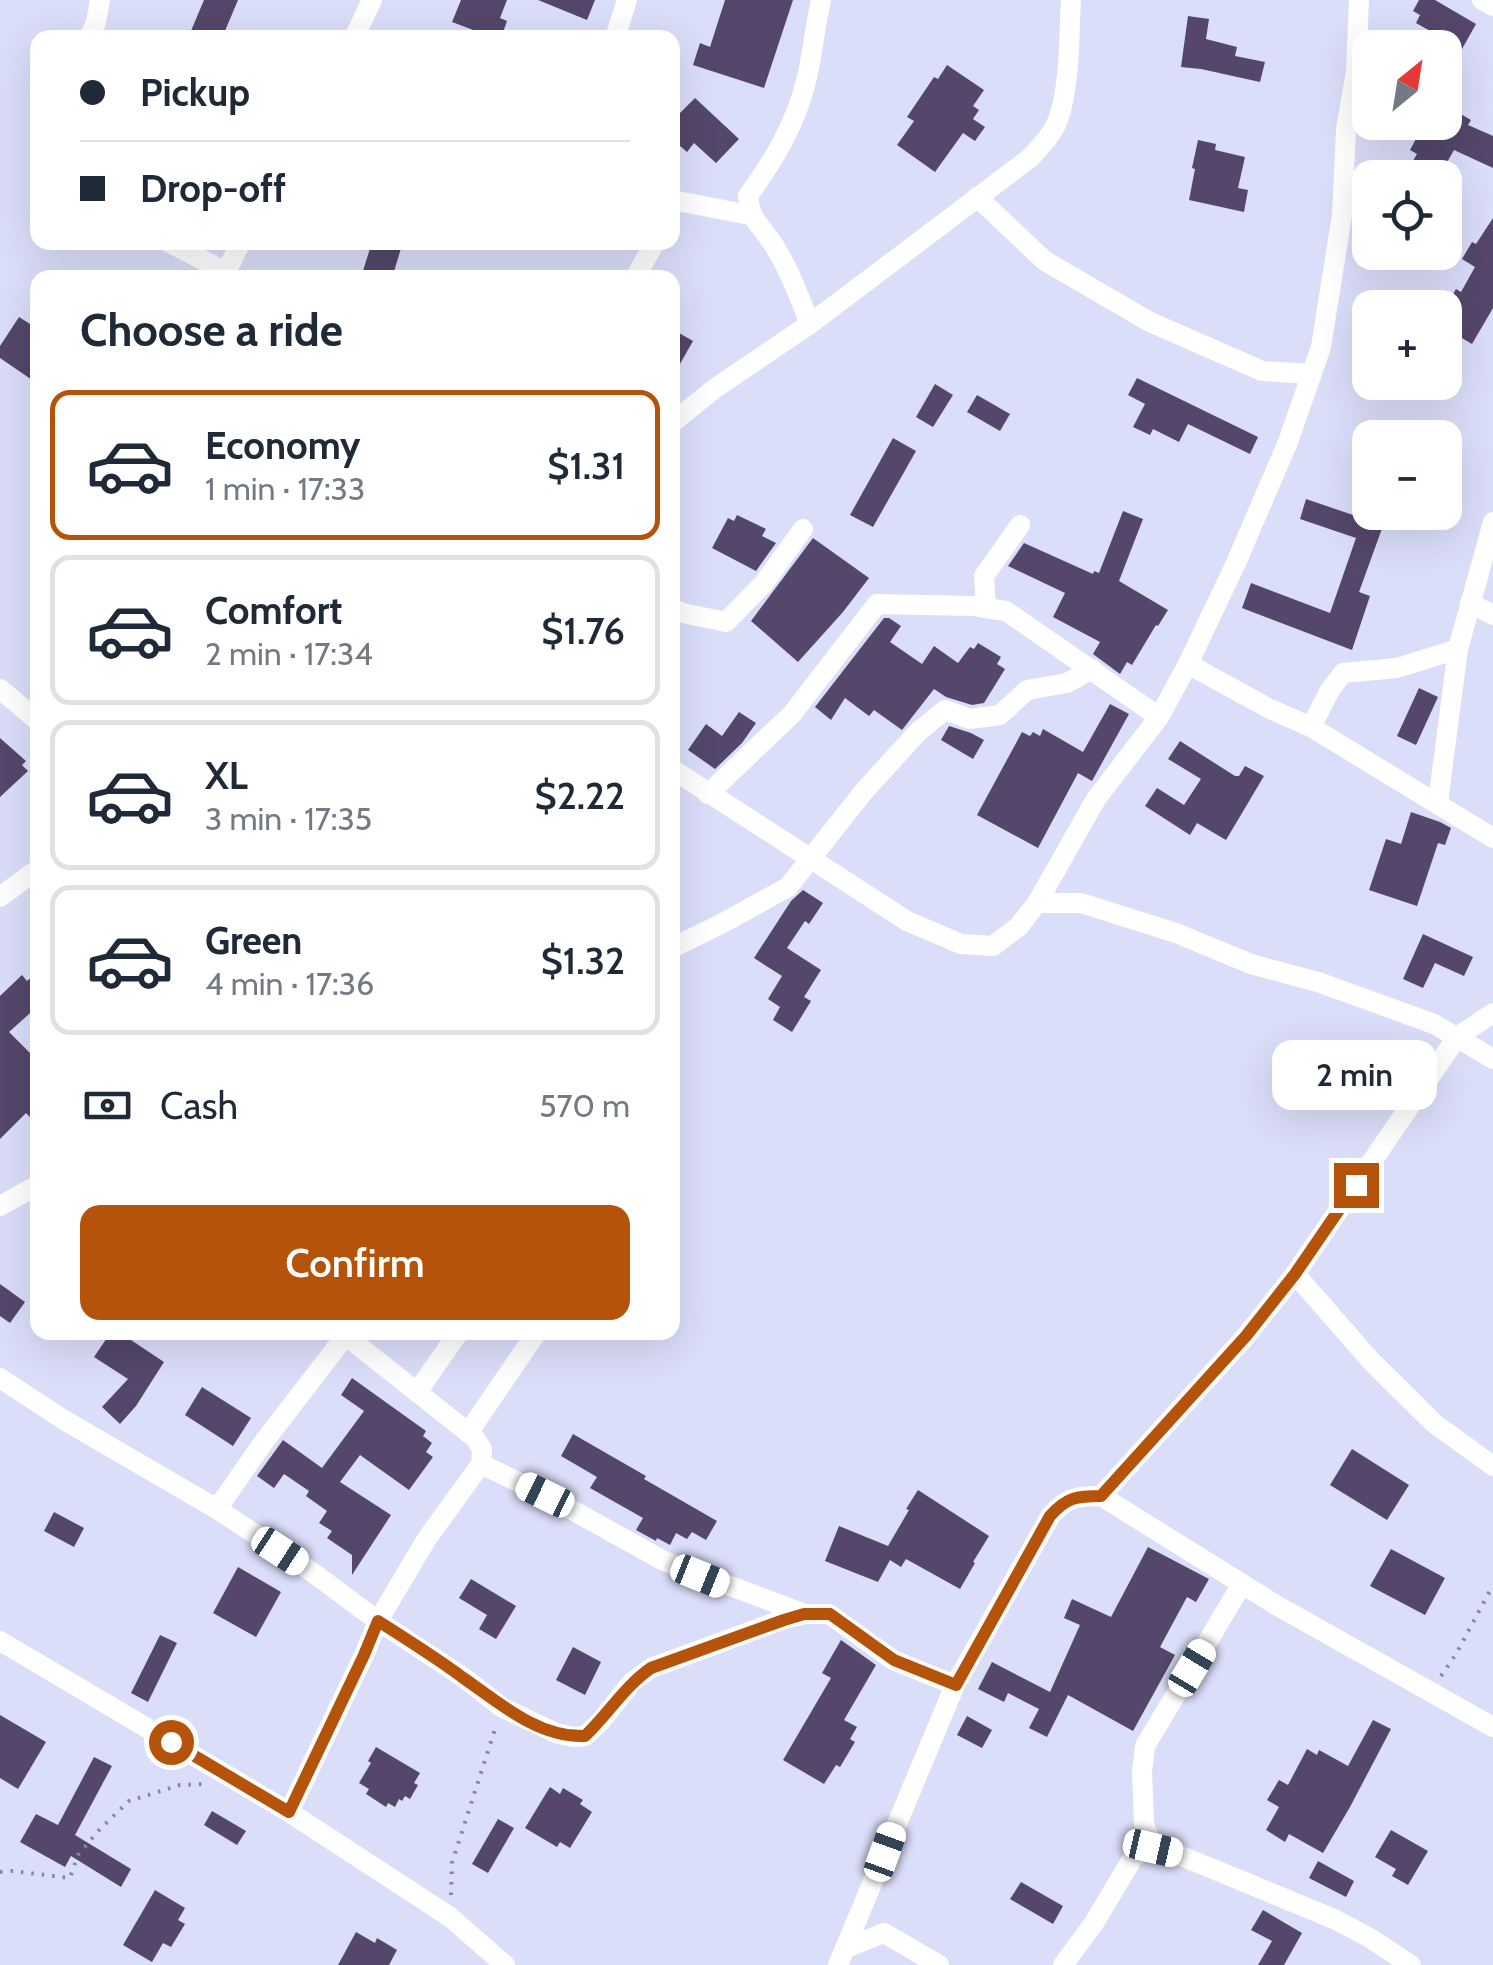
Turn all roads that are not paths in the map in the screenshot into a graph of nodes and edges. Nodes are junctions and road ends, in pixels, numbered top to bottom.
1 (100, 0) edge
2 (372, 0) edge
3 (626, 0) edge
4 (821, 0) edge
5 (1071, 0) edge
6 (1358, 0) edge
7 (1482, 0) edge
8 (1493, 6) edge
9 (92, 30) edge
10 (358, 30) edge
11 (617, 30) edge
12 (977, 198) junction
13 (680, 203) edge
14 (750, 215) junction
15 (183, 250) edge
16 (220, 270) edge
17 (810, 324) junction
18 (1311, 374) junction
19 (680, 417) edge
20 (1493, 522) edge
21 (1020, 525) dead end
22 (803, 529) dead end
23 (1470, 602) junction
24 (986, 608) junction
25 (680, 612) edge
26 (1493, 615) edge
27 (1458, 649) junction
28 (1188, 664) junction
29 (1092, 669) junction
30 (0, 688) edge
31 (30, 714) edge
32 (1159, 717) junction
33 (1311, 727) junction
34 (680, 775) edge
35 (708, 794) junction
36 (1438, 802) junction
37 (1493, 838) edge
38 (811, 860) junction
39 (30, 875) edge
40 (0, 897) edge
41 (1037, 903) junction
42 (680, 944) edge
43 (1493, 1014) edge
44 (1457, 1037) junction
45 (1493, 1059) edge
46 (30, 1189) edge
47 (0, 1206) edge
48 (1295, 1274) junction
49 (339, 1340) edge
50 (351, 1340) edge
51 (453, 1340) edge
52 (532, 1340) edge
53 (0, 1378) edge
54 (417, 1392) junction
55 (468, 1433) junction
56 (481, 1464) junction
57 (1493, 1466) edge
58 (1101, 1496) junction
59 (217, 1509) junction
60 (1242, 1584) junction
61 (804, 1614) junction
62 (378, 1621) junction
63 (0, 1642) edge
64 (956, 1685) junction
65 (1493, 1727) edge
66 (289, 1812) junction
67 (1153, 1848) junction
68 (842, 1956) edge
69 (505, 1965) edge
70 (939, 1965) edge
71 (1063, 1965) edge
72 (1411, 1965) edge

1 - 9 street
2 - 10 street
3 - 11 street
4 - 14 street
5 - 12 street
6 - 18 street
7 - 8 street
12 - 17 street
12 - 18 street
13 - 14 street
14 - 17 street
15 - 16 street
17 - 19 street
18 - 28 street
20 - 23 street
21 - 24 street
22 - 25 street
23 - 26 street
23 - 27 street
24 - 29 street
24 - 35 street
27 - 33 street
27 - 36 street
28 - 32 street
28 - 33 street
29 - 32 street
29 - 38 street
30 - 31 street
32 - 41 street
33 - 36 street
34 - 35 street
35 - 38 street
36 - 37 street
38 - 41 street
38 - 42 street
39 - 40 street
41 - 44 street
43 - 44 street
44 - 45 street
44 - 48 street
46 - 47 street
48 - 57 street
48 - 58 street
49 - 59 street
50 - 54 street
51 - 54 street
52 - 55 street
53 - 59 street
54 - 55 street
55 - 56 street
56 - 61 street
56 - 62 street
58 - 60 street
58 - 64 street
59 - 62 street
60 - 65 street
60 - 67 street
61 - 62 street
61 - 64 street
62 - 66 street
63 - 66 street
64 - 68 street
66 - 69 street
67 - 71 street
67 - 72 street
68 - 70 street

